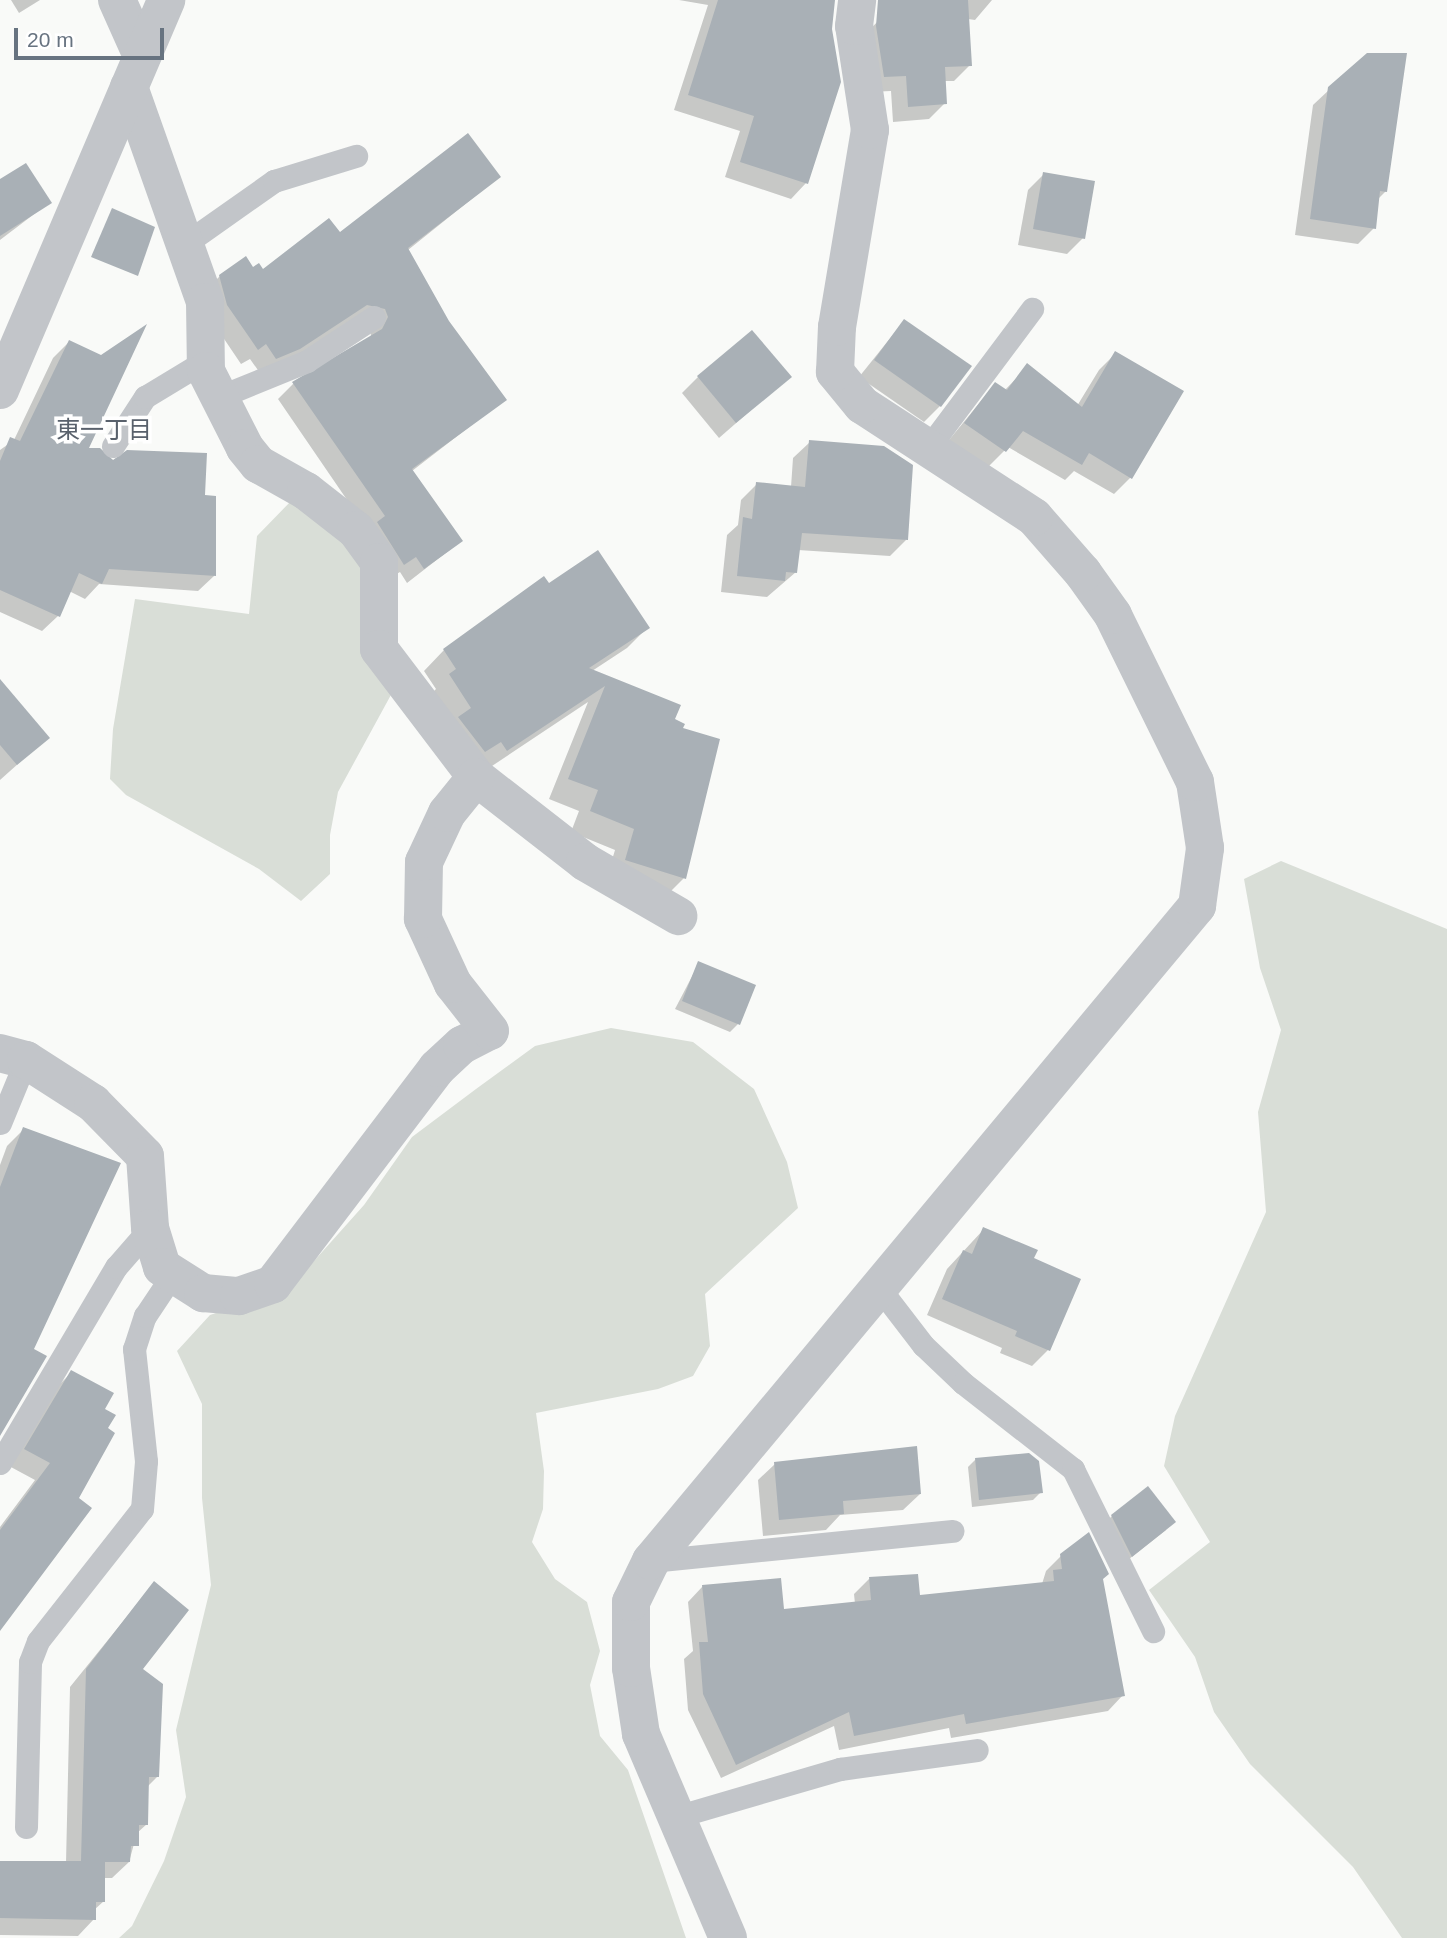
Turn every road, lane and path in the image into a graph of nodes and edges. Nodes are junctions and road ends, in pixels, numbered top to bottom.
1 (117, 0) edge
2 (166, 0) edge
3 (857, 0) edge
4 (135, 72) junction
5 (356, 156) dead end
6 (186, 243) junction
7 (1032, 309) dead end
8 (374, 317) dead end
9 (206, 360) junction
10 (0, 390) edge
11 (219, 397) junction
12 (113, 446) dead end
13 (928, 448) junction
14 (475, 777) junction
15 (678, 916) dead end
16 (13, 1056) edge
17 (0, 1124) edge
18 (150, 1228) junction
19 (173, 1274) junction
20 (880, 1289) junction
21 (0, 1463) edge
22 (953, 1531) dead end
23 (651, 1561) junction
24 (1153, 1631) dead end
25 (977, 1749) dead end
26 (679, 1816) junction
27 (26, 1827) dead end
28 (728, 1938) edge

1 - 4 street
2 - 4 street
3 - 13 street
4 - 6 street
4 - 10 street
5 - 6 lane
6 - 9 street
7 - 13 lane
8 - 11 lane
9 - 11 street
9 - 12 lane
11 - 14 street
13 - 20 street
14 - 15 street
14 - 19 street
16 - 17 lane
16 - 18 street
18 - 19 street
18 - 21 lane
19 - 27 lane
20 - 23 street
20 - 24 lane
22 - 23 lane
23 - 26 street
25 - 26 lane
26 - 28 street

